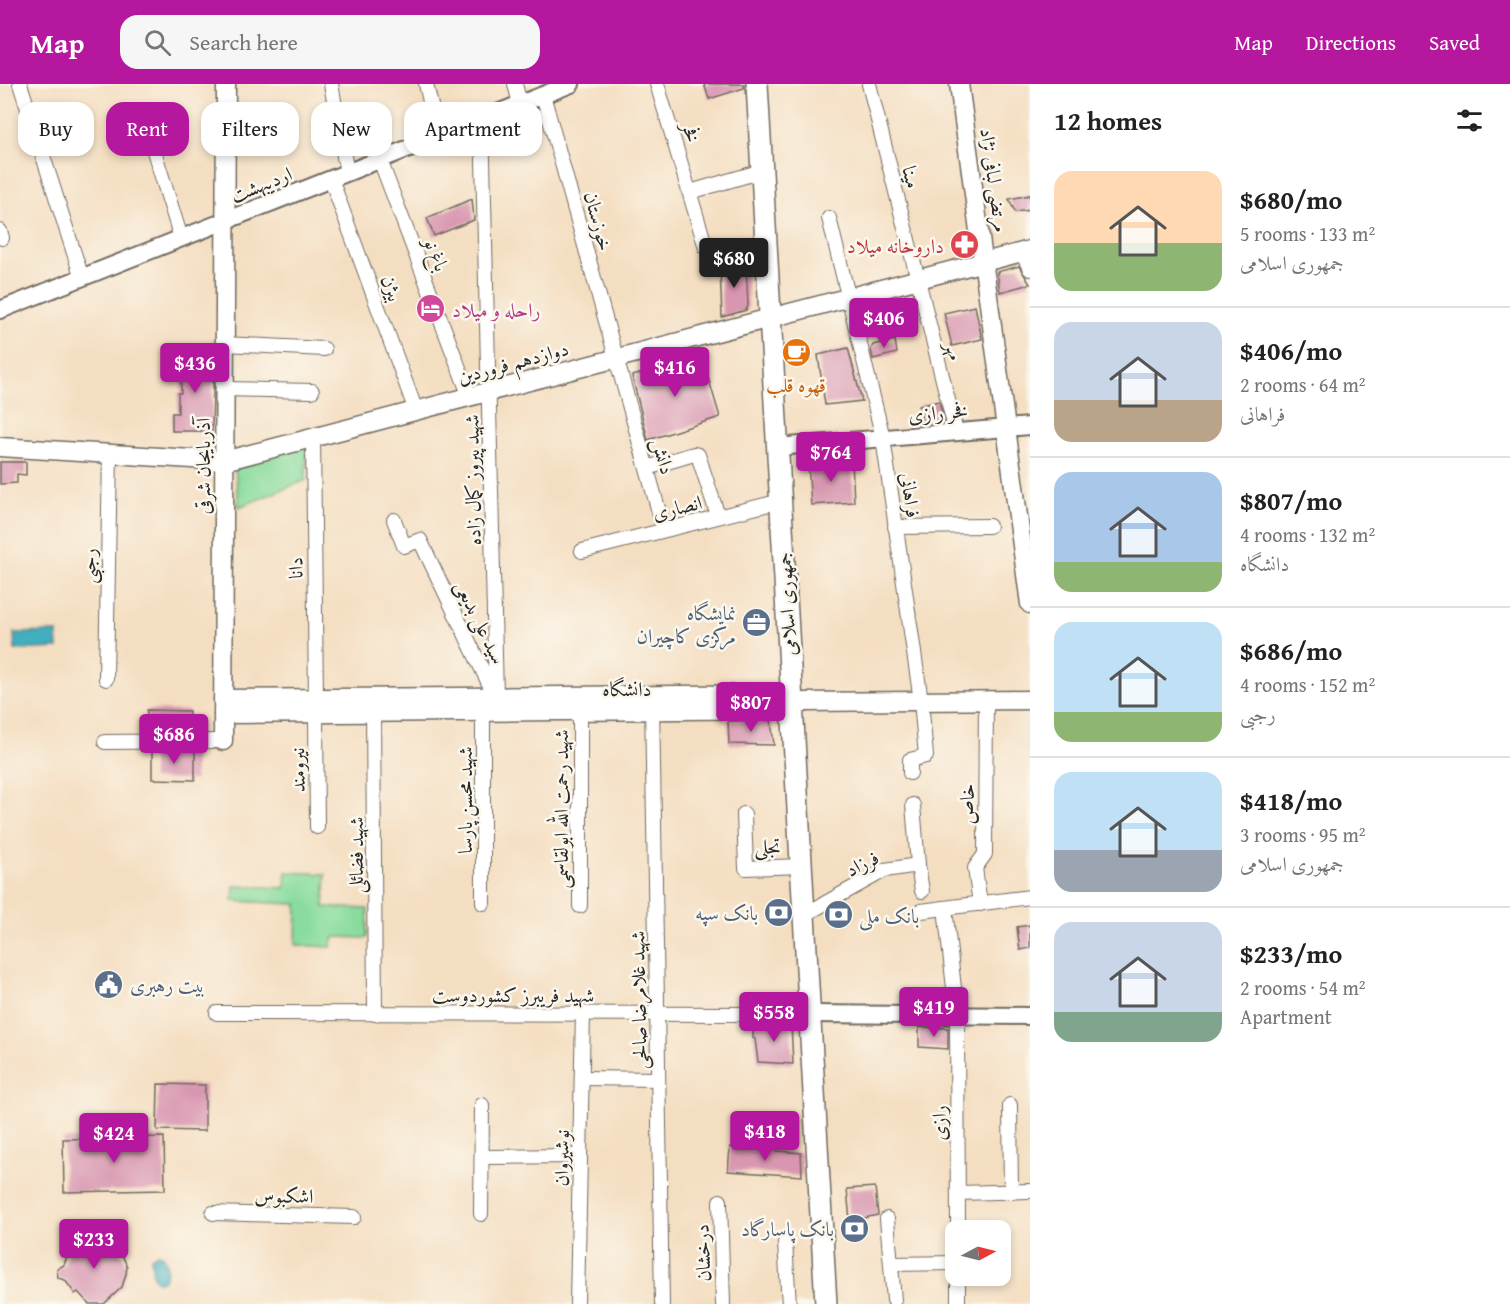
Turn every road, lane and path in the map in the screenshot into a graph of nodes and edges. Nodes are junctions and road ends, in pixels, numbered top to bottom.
1 (20, 84) edge
2 (226, 84) edge
3 (331, 84) edge
4 (426, 84) edge
5 (515, 84) edge
6 (571, 84) edge
7 (657, 84) edge
8 (757, 84) edge
9 (869, 84) edge
10 (959, 84) edge
11 (543, 95) junction
12 (430, 102) edge
13 (520, 102) edge
14 (525, 102) edge
15 (404, 150) edge
16 (156, 156) edge
17 (483, 156) edge
18 (380, 160) junction
19 (762, 171) junction
20 (347, 172) junction
21 (331, 179) junction
22 (690, 192) junction
23 (829, 218) dead end
24 (225, 221) junction
25 (181, 238) junction
26 (706, 248) dead end
27 (1026, 251) edge
28 (983, 262) junction
29 (1030, 269) edge
30 (82, 278) junction
31 (917, 280) junction
32 (849, 297) junction
33 (0, 310) edge
34 (770, 319) junction
35 (225, 344) junction
36 (324, 349) dead end
37 (616, 358) junction
38 (225, 388) junction
39 (312, 391) dead end
40 (489, 392) junction
41 (470, 397) junction
42 (416, 411) junction
43 (1030, 426) edge
44 (1006, 428) junction
45 (956, 432) junction
46 (313, 438) junction
47 (883, 438) junction
48 (0, 447) edge
49 (777, 447) junction
50 (110, 454) junction
51 (224, 461) junction
52 (647, 468) junction
53 (781, 501) junction
54 (718, 516) junction
55 (393, 520) dead end
56 (989, 526) dead end
57 (895, 527) junction
58 (664, 530) junction
59 (582, 551) dead end
60 (1028, 568) edge
61 (1030, 604) edge
62 (106, 679) dead end
63 (986, 700) junction
64 (1030, 700) edge
65 (921, 701) junction
66 (792, 702) junction
67 (652, 703) junction
68 (489, 704) junction
69 (578, 704) junction
70 (374, 705) junction
71 (223, 706) junction
72 (316, 706) junction
73 (223, 741) joint
74 (105, 742) dead end
75 (910, 773) dead end
76 (913, 805) dead end
77 (744, 814) dead end
78 (317, 827) dead end
79 (918, 865) junction
80 (801, 866) junction
81 (922, 891) dead end
82 (1030, 897) edge
83 (483, 903) dead end
84 (980, 904) junction
85 (580, 906) dead end
86 (945, 908) junction
87 (921, 911) dead end
88 (804, 915) junction
89 (217, 1013) dead end
90 (584, 1013) junction
91 (657, 1013) junction
92 (375, 1014) junction
93 (810, 1014) junction
94 (957, 1015) junction
95 (1030, 1016) edge
96 (582, 1078) junction
97 (658, 1079) junction
98 (482, 1105) dead end
99 (1010, 1105) dead end
100 (580, 1156) junction
101 (482, 1157) junction
102 (1030, 1191) edge
103 (1011, 1192) junction
104 (957, 1193) junction
105 (720, 1200) dead end
106 (213, 1213) dead end
107 (481, 1214) dead end
108 (354, 1217) dead end
109 (887, 1218) dead end
110 (958, 1220) edge
111 (785, 1243) dead end
112 (945, 1263) edge
113 (891, 1264) junction
114 (958, 1286) edge
115 (894, 1300) dead end
116 (577, 1304) edge
117 (662, 1304) edge
118 (723, 1304) edge
119 (789, 1304) edge
120 (826, 1304) edge
121 (958, 1304) edge

1 - 30 street
2 - 24 main road, آذربایجان شرقی
3 - 20 street
4 - 12 street
5 - 13 street
6 - 11 street, اردیبهشت
7 - 22 street, فخر
8 - 19 main road, جمهوری اسلامی
9 - 31 street, مینا
10 - 28 main road, مرتضی لبافی نژاد
11 - 14 street, اردیبهشت
11 - 37 street, خوزستان
15 - 18 street, اردیبهشت
16 - 25 street
17 - 40 street, شهید پیروز کمال زاده
18 - 20 street, اردیبهشت
18 - 41 street, باغ نو
19 - 22 street
19 - 34 main road, جمهوری اسلامی
20 - 21 street, اردیبهشت
21 - 24 street, اردیبهشت
21 - 42 street, بیژن
22 - 26 street, فخر
23 - 32 street, فراهانی
24 - 25 street, اردیبهشت
24 - 35 main road, آذربایجان شرقی
25 - 30 street, اردیبهشت
27 - 28 main road, دوازدهم فروردین
27 - 29 street
28 - 31 main road, دوازدهم فروردین
28 - 44 main road, مرتضی لبافی نژاد
30 - 33 street, اردیبهشت
31 - 32 main road, دوازدهم فروردین
31 - 45 street, مهر
32 - 34 main road, دوازدهم فروردین
32 - 47 street, فراهانی
34 - 37 main road, دوازدهم فروردین
34 - 49 main road, جمهوری اسلامی
35 - 36 street
35 - 38 main road, آذربایجان شرقی
37 - 40 main road, دوازدهم فروردین
37 - 52 street, دانش
38 - 39 street
38 - 51 main road, آذربایجان شرقی
40 - 41 main road, دوازدهم فروردین
40 - 68 street, شهید پیروز کمال زاده
41 - 42 main road, دوازدهم فروردین
42 - 46 main road, دوازدهم فروردین
43 - 44 street, فخر رازی
44 - 45 street, فخر رازی
44 - 60 main road, مرتضی لبافی نژاد
45 - 47 street, فخر رازی
46 - 51 main road, دوازدهم فروردین
46 - 72 street, دانا
47 - 49 street, فخر رازی
47 - 57 street, فراهانی
48 - 50 main road, دوازدهم فروردین
49 - 53 main road, جمهوری اسلامی
50 - 51 main road, دوازدهم فروردین
50 - 62 street, رجبی
51 - 71 main road, آذربایجان شرقی
52 - 54 street
52 - 58 street, دانش
53 - 54 street, انصاری
53 - 66 main road, جمهوری اسلامی
54 - 58 street, انصاری
55 - 68 street, سید علی بدیعی
56 - 57 street
57 - 65 street, فراهانی
58 - 59 street, انصاری
60 - 61 main road, مرتضی لبافی نژاد
63 - 64 main road, دانشگاه
63 - 65 main road, دانشگاه
63 - 84 street, خاص
65 - 66 main road, دانشگاه
65 - 75 street, فراهانی
66 - 67 main road, دانشگاه
66 - 80 main road, جمهوری اسلامی
67 - 69 main road, دانشگاه
67 - 91 street, شهید غلامرضا صالحی
68 - 69 main road, دانشگاه
68 - 70 main road, دانشگاه
68 - 83 street, شهید محسن پارسا
69 - 85 street, شهید رحمت الله ابولقاسمی
70 - 72 main road, دانشگاه
70 - 92 street, شهید فضائلی
71 - 72 main road, دانشگاه
71 - 73 main road, آذربایجان شرقی
72 - 78 street, نیرومند
73 - 74 street
76 - 79 street
77 - 80 street, تجلی
79 - 81 street
79 - 88 street, فرزاد
80 - 88 main road, جمهوری اسلامی
82 - 84 street
84 - 86 street
86 - 87 street
86 - 94 street, رازی
88 - 93 main road, جمهوری اسلامی
89 - 92 street, شهید فریبرز کشوردوست
90 - 91 street, شهید فریبرز کشوردوست
90 - 92 street, شهید فریبرز کشوردوست
90 - 96 street, نوشیروان
91 - 93 street, شهید فریبرز کشوردوست
91 - 97 street, شهید غلامرضا صالحی
93 - 94 street
93 - 120 main road, جمهوری اسلامی
94 - 95 street
94 - 104 street, رازی
96 - 97 street
96 - 100 street, نوشیروان
97 - 117 street, شهید غلامرضا صالحی
98 - 101 street
99 - 103 street
100 - 101 street
100 - 116 street, نوشیروان
101 - 107 street
102 - 103 street
103 - 104 street
104 - 110 street, رازی
105 - 118 street, درخشان
106 - 108 street, اشکبوس
109 - 113 street
111 - 119 street
112 - 113 street
113 - 115 street
114 - 121 street

